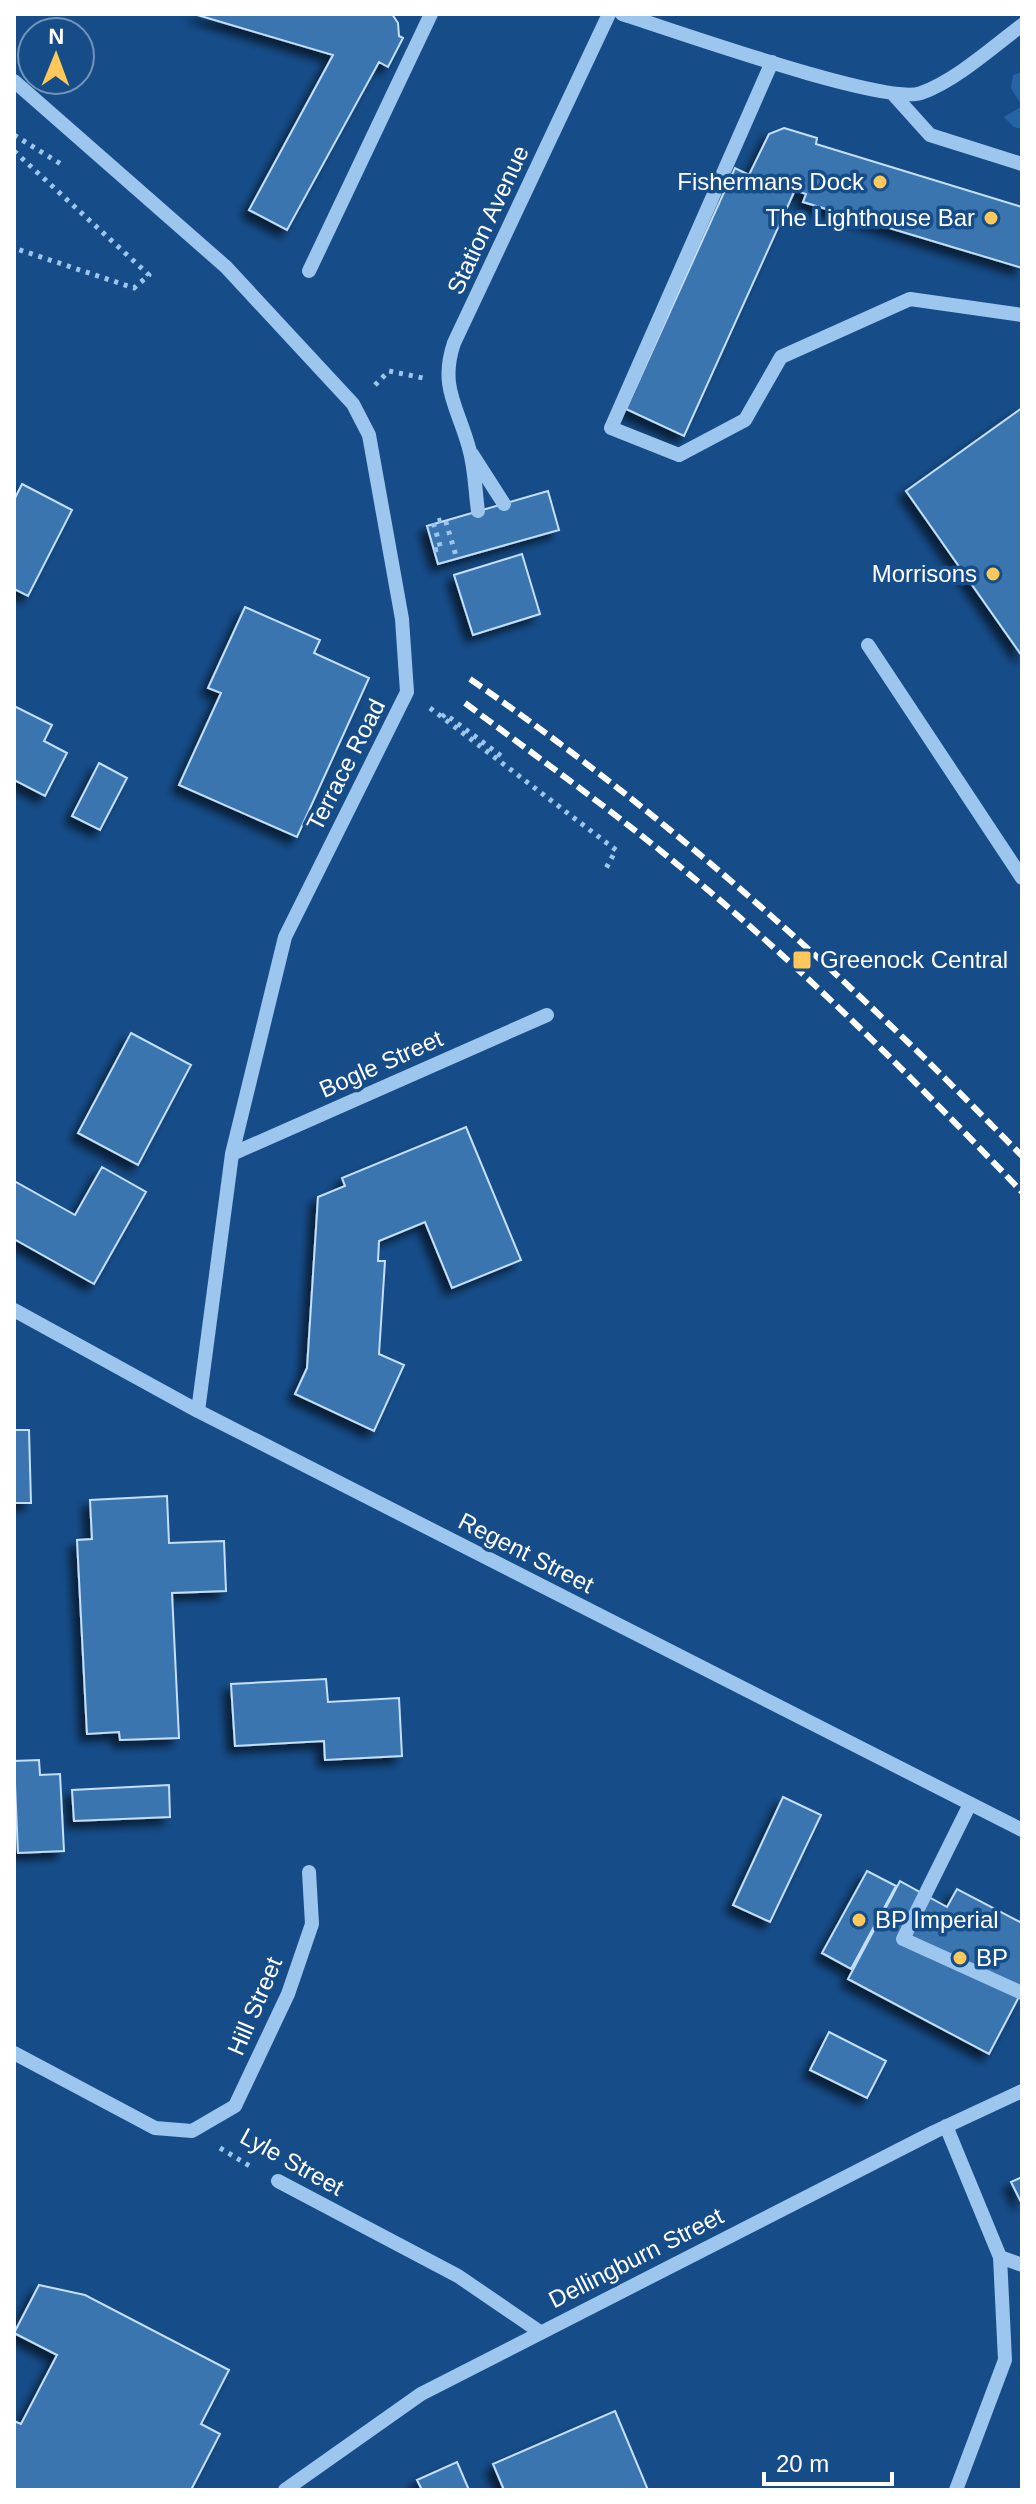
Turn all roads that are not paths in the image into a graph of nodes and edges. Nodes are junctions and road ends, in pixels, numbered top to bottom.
1 (431, 14) edge
2 (609, 14) edge
3 (622, 14) edge
4 (1022, 25) edge
5 (772, 62) junction
6 (14, 81) edge
7 (894, 95) junction
8 (1022, 164) edge
9 (309, 271) dead end
10 (1022, 315) edge
11 (470, 450) junction
12 (504, 504) dead end
13 (478, 511) dead end
14 (868, 645) dead end
15 (1022, 878) edge
16 (547, 1015) dead end
17 (232, 1154) junction
18 (14, 1310) edge
19 (198, 1411) junction
20 (970, 1804) junction
21 (1022, 1830) edge
22 (309, 1872) dead end
23 (1022, 1993) edge
24 (14, 2053) edge
25 (1022, 2091) edge
26 (946, 2126) junction
27 (278, 2181) road end
28 (1000, 2257) junction
29 (1022, 2265) edge
30 (540, 2332) junction
31 (285, 2490) edge
32 (956, 2490) edge

1 - 9 street
2 - 11 street, Station Avenue
3 - 5 street
4 - 7 street
5 - 7 street
5 - 10 street
6 - 17 street, Terrace Road
7 - 8 street
11 - 12 street, Station Avenue
11 - 13 street, Station Avenue
14 - 15 street
16 - 17 street, Bogle Street
17 - 19 street, Terrace Road
18 - 19 street, Regent Street
19 - 20 street, Regent Street
20 - 21 street, Regent Street
20 - 23 street
22 - 24 street, Hill Street
25 - 26 street, Dellingburn Street
26 - 28 street
26 - 30 street, Dellingburn Street
27 - 30 street, Lyle Street
28 - 29 street
28 - 32 street
30 - 31 street, Dellingburn Street

